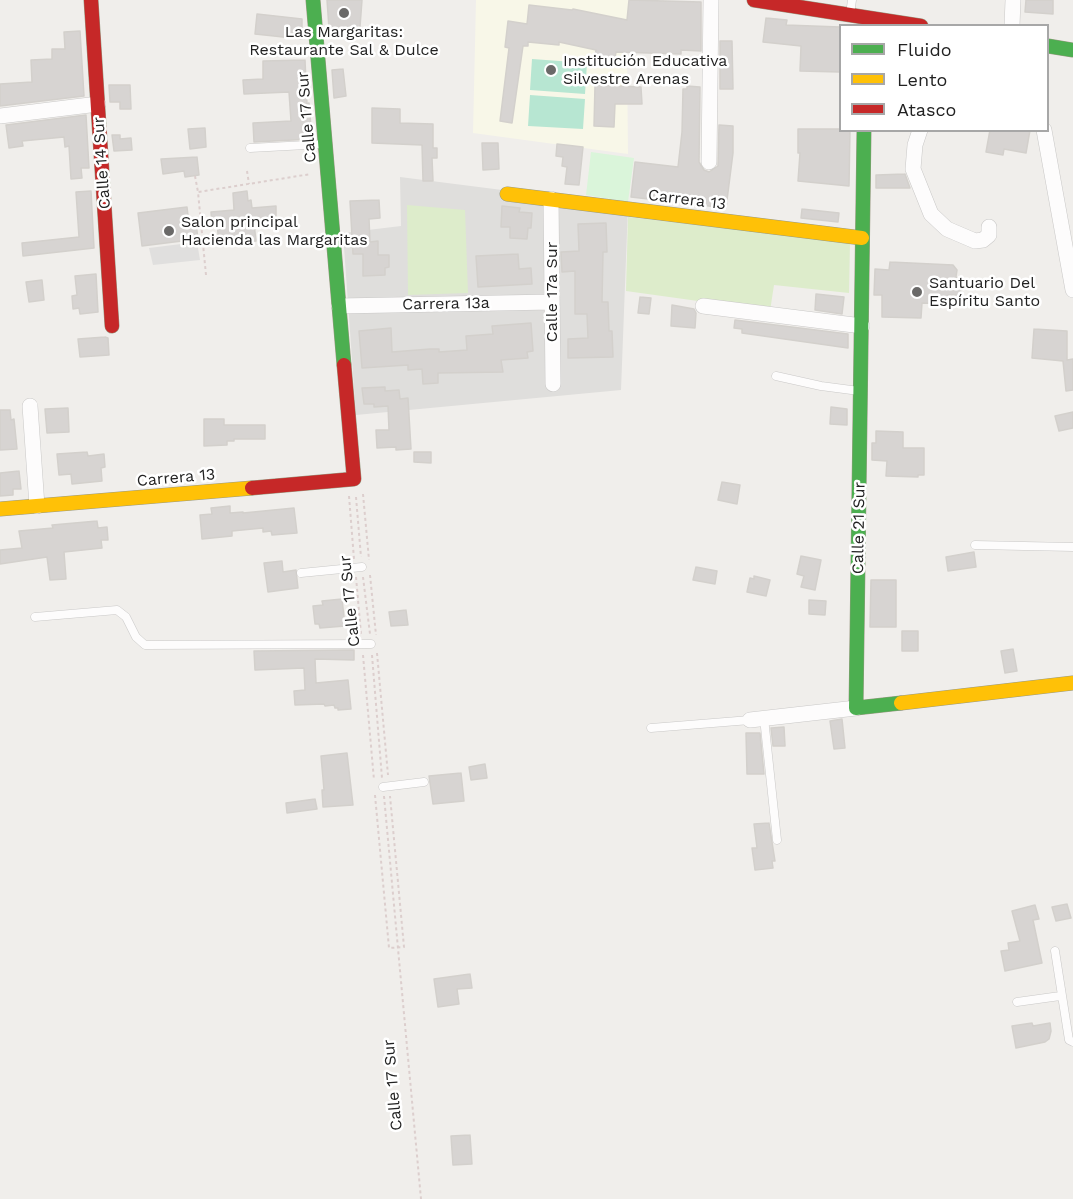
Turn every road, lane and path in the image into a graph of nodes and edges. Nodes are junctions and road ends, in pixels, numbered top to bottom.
1 (91, 0) edge
2 (313, 0) edge
3 (711, 0) edge
4 (754, 0) edge
5 (852, 0) edge
6 (1013, 0) edge
7 (840, 10) edge
8 (866, 21) edge
9 (899, 24) edge
10 (1012, 24) edge
11 (1049, 46) edge
12 (1073, 50) edge
13 (98, 104) junction
14 (0, 116) edge
15 (864, 132) edge
16 (919, 132) edge
17 (1044, 132) edge
18 (326, 144) junction
19 (250, 148) dead end
20 (709, 162) dead end
21 (247, 171) dead end
22 (329, 172) junction
23 (195, 176) dead end
24 (249, 184) junction
25 (198, 192) junction
26 (507, 194) dead end
27 (551, 199) junction
28 (200, 219) junction
29 (189, 221) dead end
30 (989, 227) dead end
31 (862, 238) junction
32 (206, 275) dead end
33 (1073, 290) edge
34 (552, 302) junction
35 (339, 306) junction
36 (702, 306) dead end
37 (112, 326) dead end
38 (861, 326) junction
39 (776, 376) dead end
40 (553, 384) dead end
41 (861, 391) junction
42 (30, 406) dead end
43 (354, 479) junction
44 (37, 506) junction
45 (0, 509) edge
46 (975, 545) dead end
47 (1073, 547) edge
48 (362, 567) junction
49 (301, 573) dead end
50 (35, 617) dead end
51 (371, 644) junction
52 (1073, 684) edge
53 (856, 708) junction
54 (757, 719) junction
55 (651, 728) dead end
56 (424, 782) dead end
57 (383, 787) junction
58 (777, 840) dead end
59 (404, 947) dead end
60 (389, 948) dead end
61 (397, 948) junction
62 (1054, 951) dead end
63 (1060, 996) junction
64 (1017, 1002) dead end
65 (1073, 1042) edge
66 (421, 1199) edge

1 - 13 street, Calle 14 Sur
2 - 18 street, Calle 17 Sur
3 - 20 street
4 - 7 street
5 - 7 lane
6 - 10 street
7 - 8 street
8 - 9 street
11 - 12 street
13 - 14 street
13 - 37 street, Calle 14 Sur
15 - 31 street, Calle 21 Sur
16 - 30 street
17 - 33 street
18 - 19 lane
18 - 22 street, Calle 17 Sur
21 - 24 path
22 - 24 path
22 - 35 street, Calle 17 Sur
23 - 25 path
24 - 25 path
25 - 28 path
26 - 27 street, Carrera 13
27 - 31 street, Carrera 13
27 - 34 street, Calle 17a Sur
28 - 29 path
28 - 32 path
31 - 38 street, Calle 21 Sur
34 - 35 street, Carrera 13a
34 - 40 street, Calle 17a Sur
35 - 43 street, Calle 17 Sur
36 - 38 street
38 - 41 street, Calle 21 Sur
39 - 41 lane
41 - 53 street, Calle 21 Sur
42 - 44 street
43 - 44 street, Carrera 13
43 - 48 path, Calle 17 Sur
44 - 45 street, Carrera 13
46 - 47 lane
48 - 49 lane
48 - 51 path, Calle 17 Sur
50 - 51 lane
51 - 57 path, Calle 17 Sur
52 - 53 street
53 - 54 street
54 - 55 lane
54 - 58 lane
56 - 57 lane
57 - 61 path, Calle 17 Sur
59 - 61 path
60 - 61 path
61 - 66 path, Calle 17 Sur
62 - 63 lane
63 - 64 lane
63 - 65 lane

